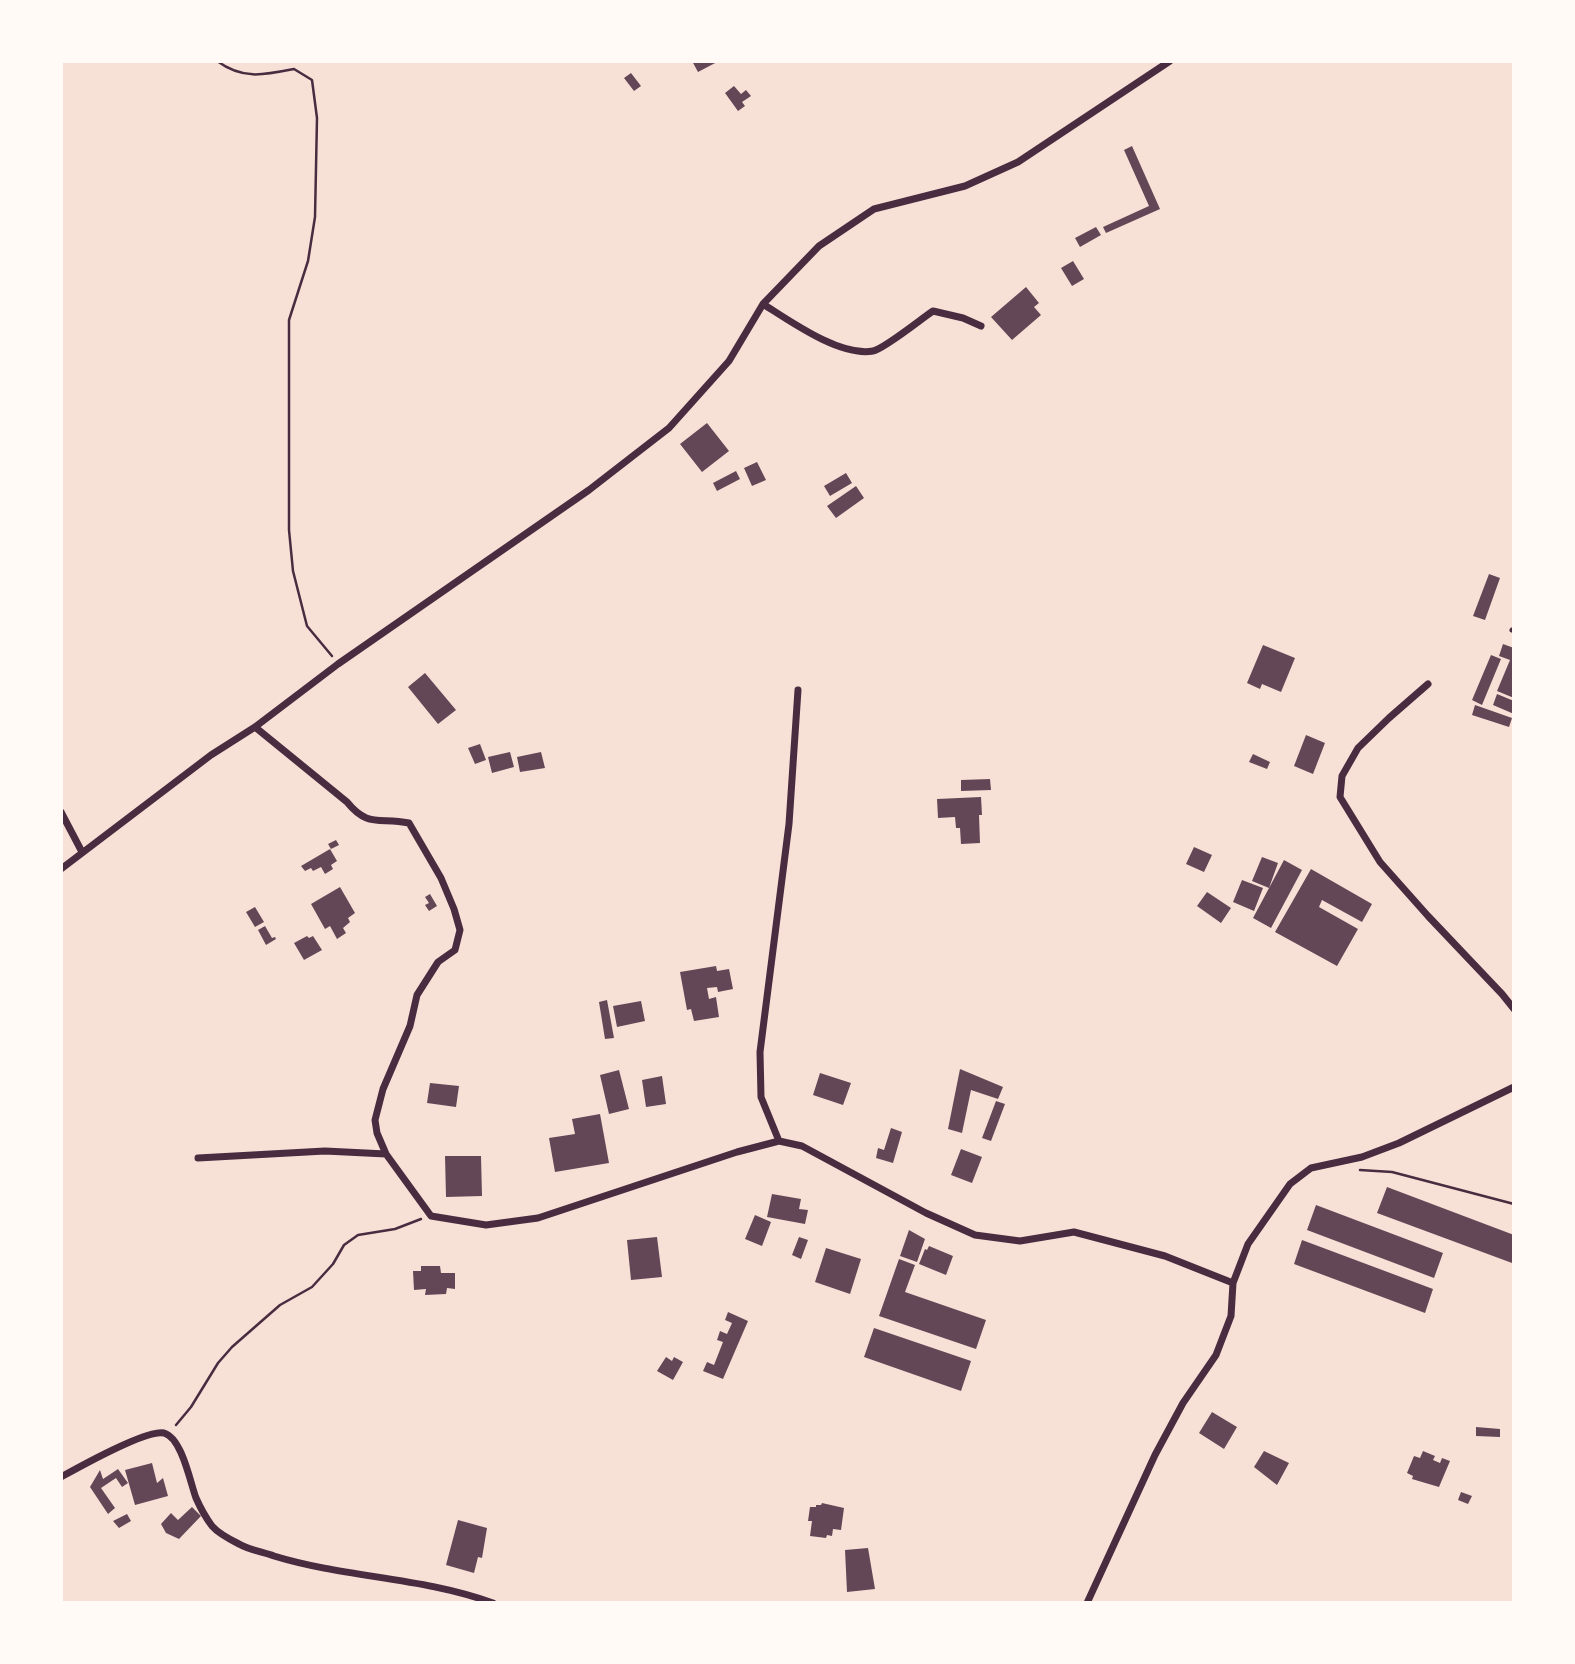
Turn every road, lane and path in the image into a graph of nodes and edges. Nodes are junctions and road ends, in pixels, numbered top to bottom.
1 (218, 61) edge
2 (1170, 61) edge
3 (763, 304) junction
4 (981, 326) dead end
5 (338, 664) junction
6 (1429, 684) dead end
7 (798, 690) dead end
8 (255, 727) junction
9 (61, 812) edge
10 (82, 852) junction
11 (61, 869) edge
12 (1514, 1009) edge
13 (1514, 1087) edge
14 (779, 1141) junction
15 (386, 1154) junction
16 (198, 1158) dead end
17 (1352, 1170) dead end
18 (1514, 1204) edge
19 (431, 1216) junction
20 (1233, 1283) junction
21 (165, 1433) junction
22 (61, 1477) edge
23 (494, 1603) edge
24 (1087, 1603) edge

1 - 5 path
2 - 3 street
3 - 4 street
3 - 5 street
5 - 8 street
6 - 12 street
7 - 14 street
8 - 10 street
8 - 15 street
9 - 10 street
10 - 11 street
13 - 20 street
14 - 19 street
14 - 20 street
15 - 16 street
15 - 19 street
17 - 18 path
19 - 21 path
20 - 24 street
21 - 22 street
21 - 23 street

